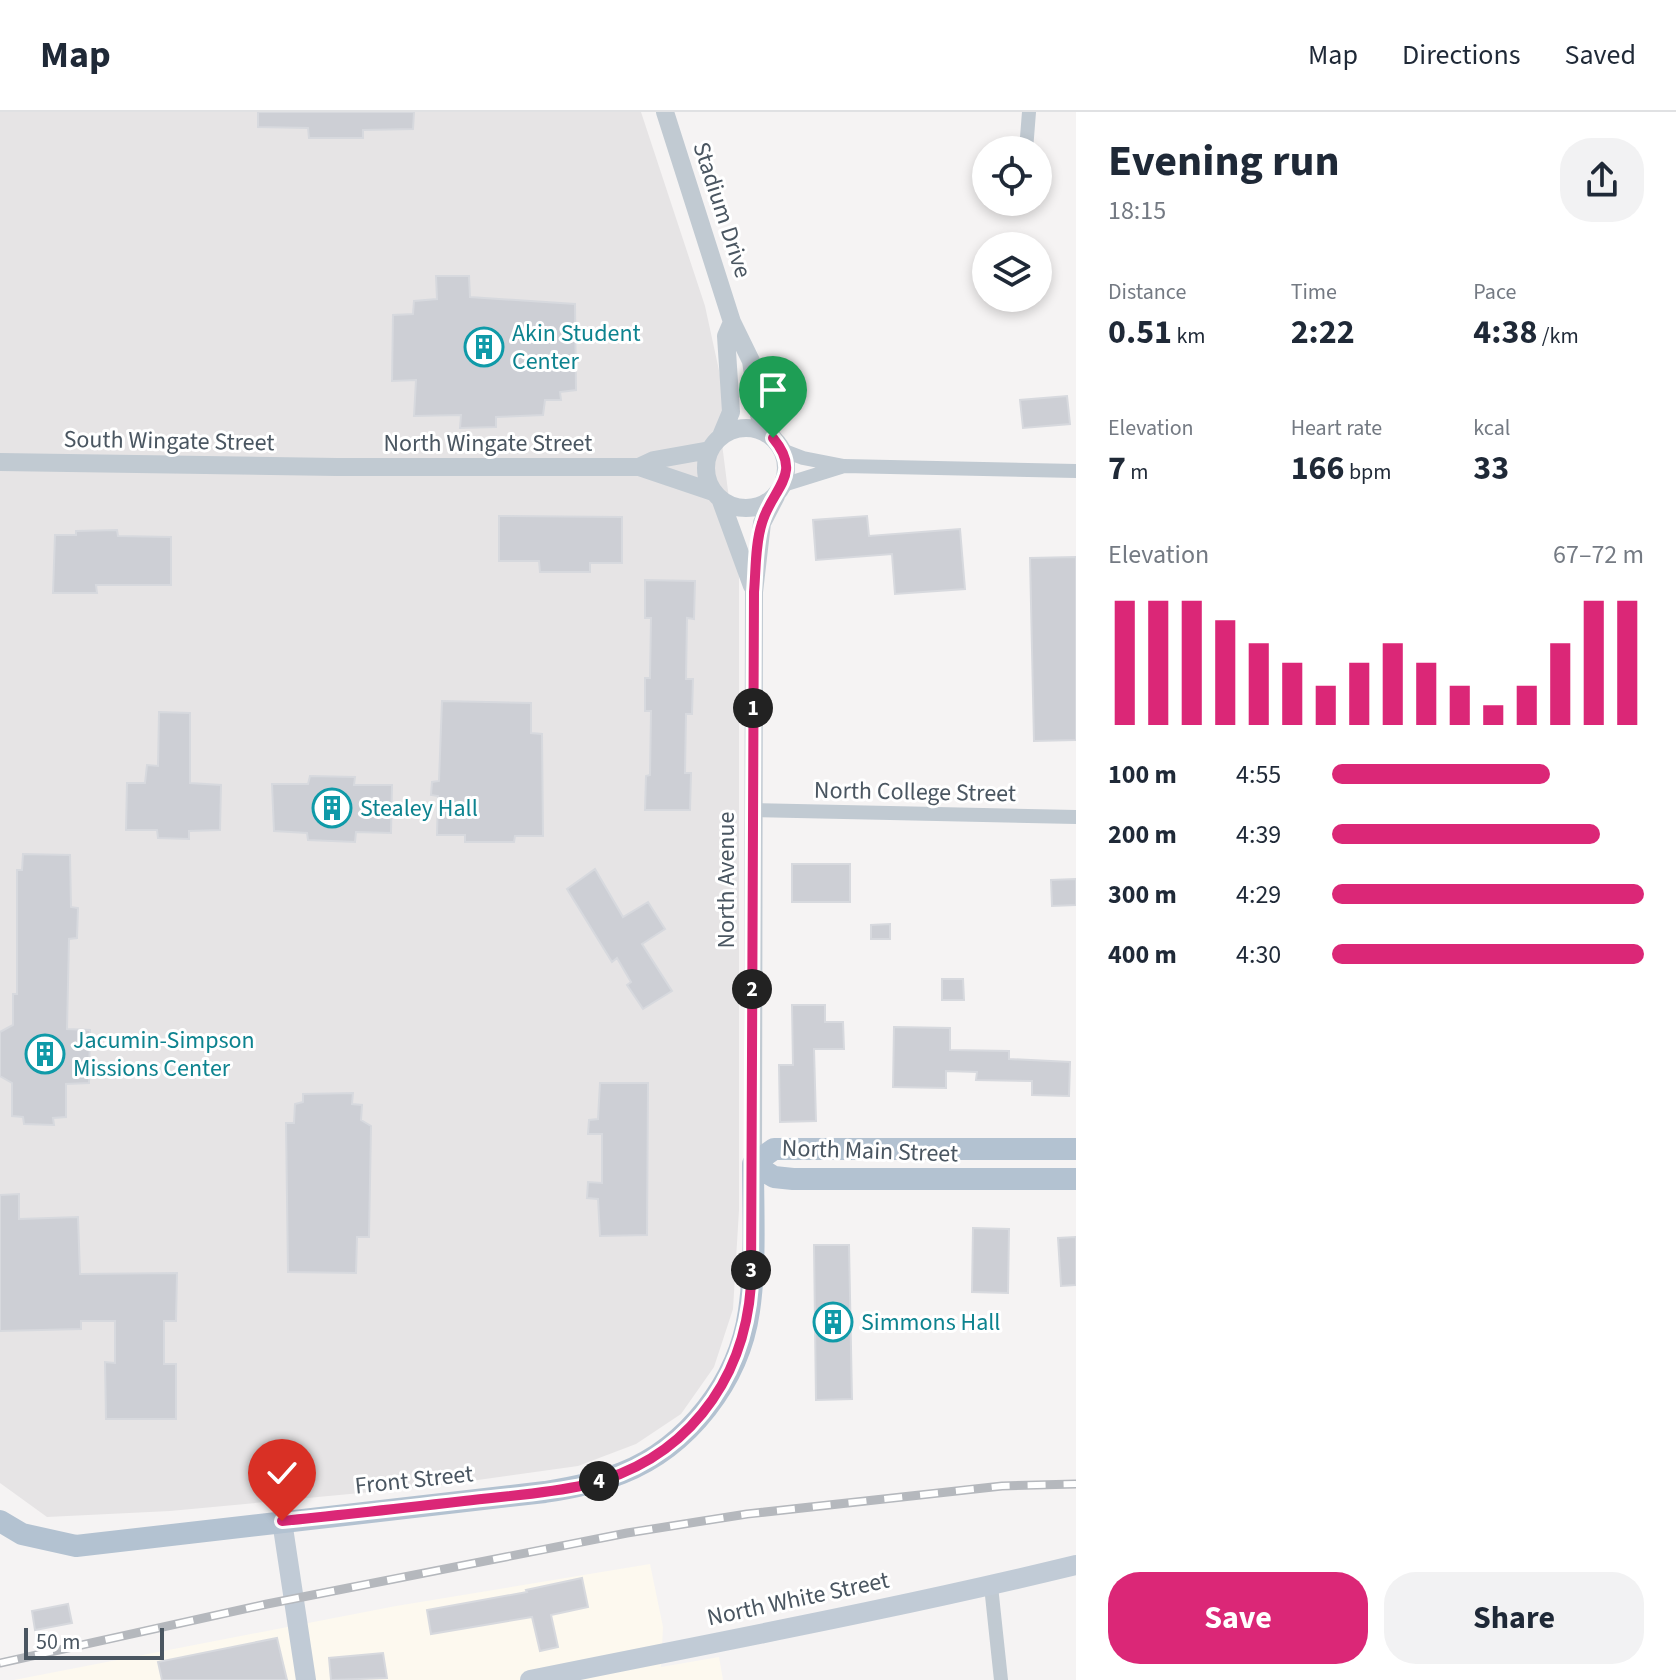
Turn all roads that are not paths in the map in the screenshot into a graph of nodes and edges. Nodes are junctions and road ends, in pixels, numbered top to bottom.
1 (665, 112) edge
2 (1029, 112) edge
3 (1027, 136) edge
4 (732, 322) junction
5 (715, 443) junction
6 (777, 444) junction
7 (0, 462) edge
8 (844, 466) junction
9 (337, 467) joint
10 (639, 467) junction
11 (1076, 471) edge
12 (780, 490) junction
13 (717, 496) junction
14 (754, 592) junction
15 (752, 810) junction
16 (1076, 817) edge
17 (1076, 1149) edge
18 (753, 1164) junction
19 (1076, 1179) edge
20 (749, 1311) joint
21 (0, 1521) edge
22 (282, 1521) junction
23 (1076, 1565) edge
24 (991, 1586) junction
25 (306, 1680) edge
26 (530, 1680) edge
27 (1001, 1680) edge

1 - 4 street, Stadium Drive
2 - 3 street
4 - 5 street, Stadium Drive
4 - 6 street, Stadium Drive
5 - 6 street
5 - 10 street, North Wingate Street
5 - 13 street
6 - 8 street
6 - 12 street
7 - 9 street, South Wingate Street
8 - 11 street
8 - 12 street
9 - 10 street, North Wingate Street
10 - 13 street, North Wingate Street
12 - 13 street
12 - 14 street, North Avenue
13 - 14 street, North Avenue
14 - 15 street, North Avenue
15 - 16 street, North College Street
15 - 18 street, North Avenue
17 - 18 main road, North Main Street
18 - 19 main road, North Main Street
18 - 20 main road, North Avenue
20 - 22 main road, Front Street
21 - 22 main road, Front Street
22 - 25 main road
23 - 24 main road, North White Street
24 - 26 main road, North White Street
24 - 27 street

